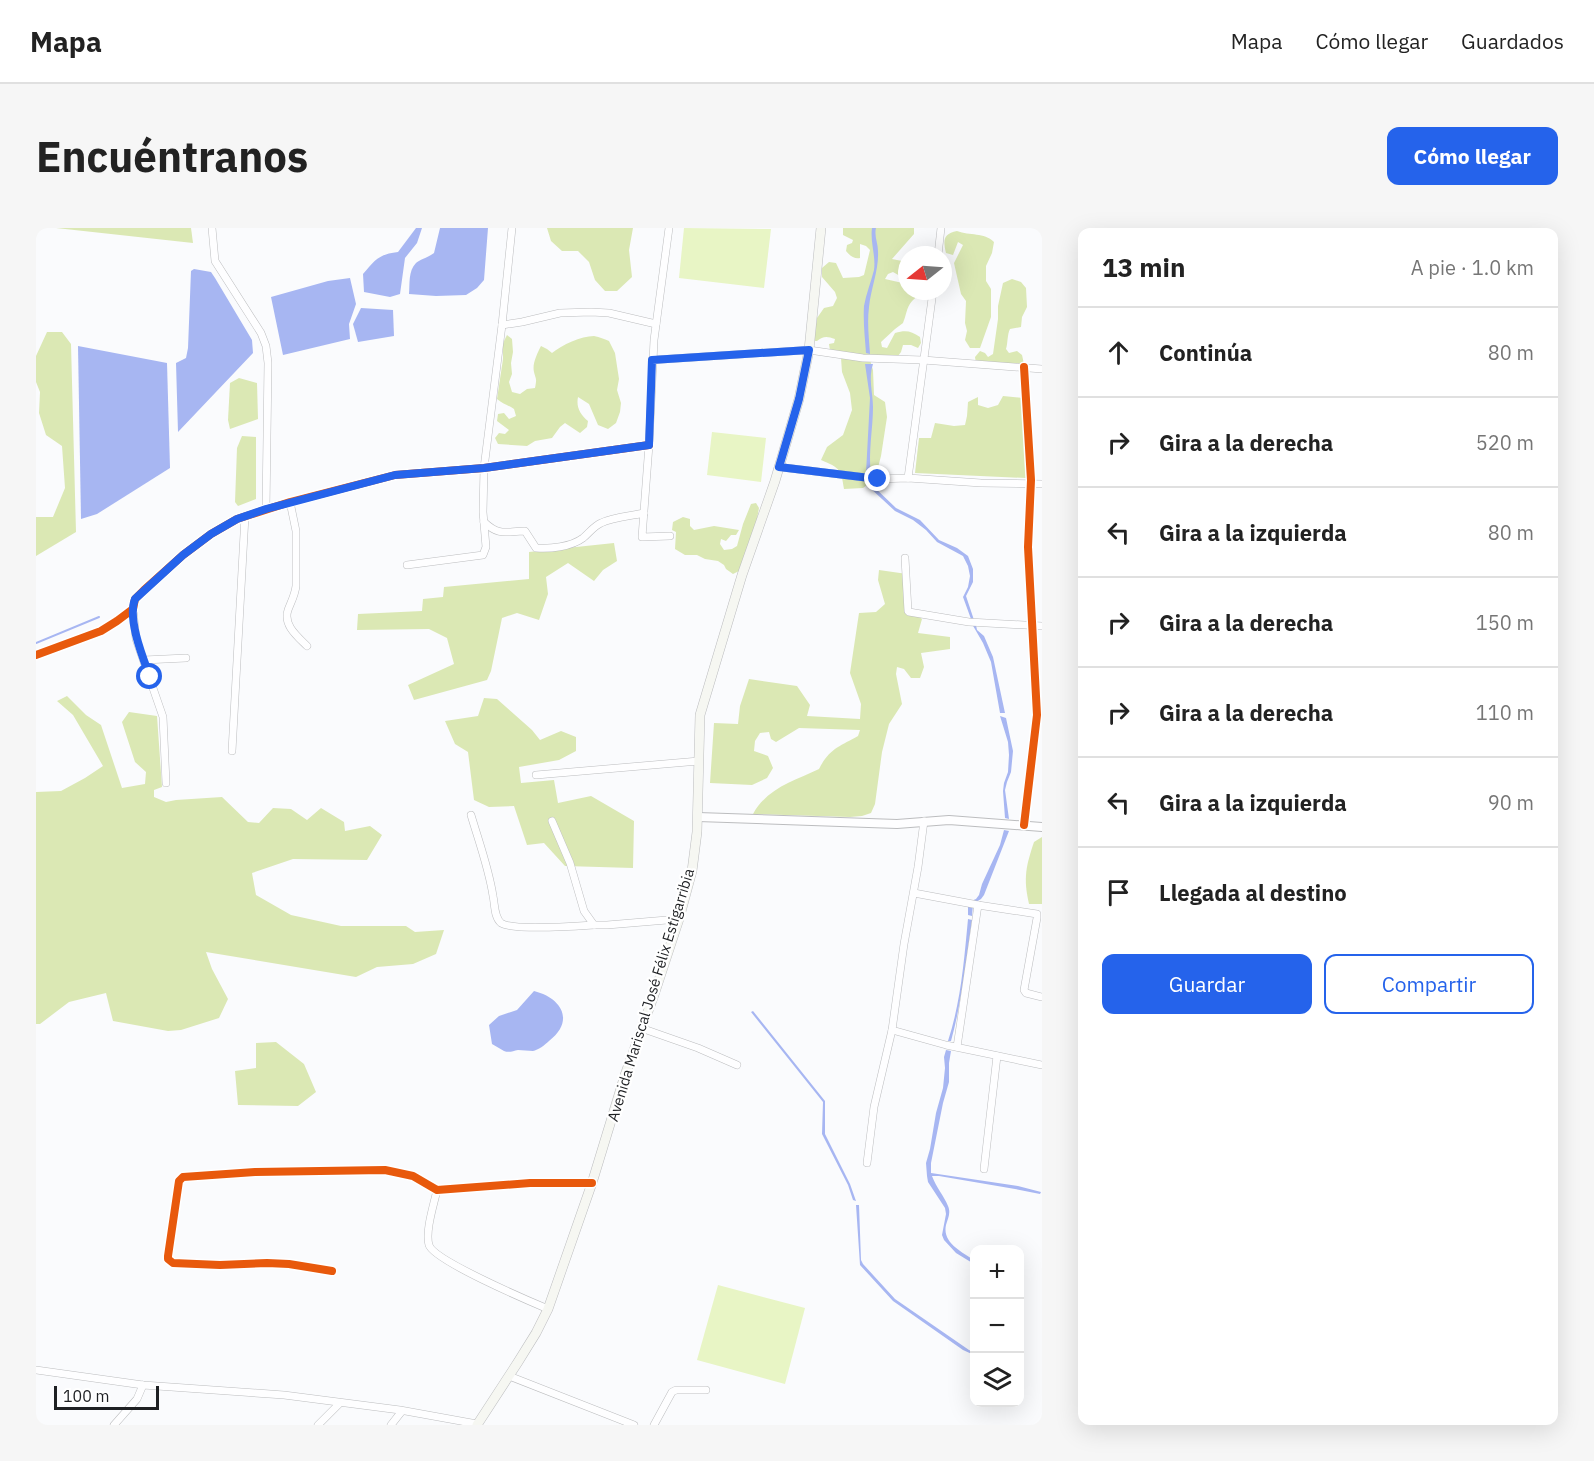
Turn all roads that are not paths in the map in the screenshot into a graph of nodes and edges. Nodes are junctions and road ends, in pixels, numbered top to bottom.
1 (212, 228) edge
2 (512, 228) edge
3 (669, 228) edge
4 (821, 228) edge
5 (941, 228) edge
6 (939, 246) edge
7 (932, 300) edge
8 (656, 324) junction
9 (502, 325) junction
10 (809, 350) junction
11 (652, 360) junction
12 (923, 360) junction
13 (1024, 367) junction
14 (1042, 369) edge
15 (649, 445) junction
16 (779, 467) junction
17 (484, 468) junction
18 (908, 478) junction
19 (1042, 484) edge
20 (1031, 485) junction
21 (290, 502) junction
22 (266, 509) junction
23 (644, 513) junction
24 (245, 516) junction
25 (484, 522) junction
26 (670, 536) dead end
27 (904, 558) dead end
28 (407, 566) dead end
29 (133, 609) junction
30 (1042, 626) edge
31 (1033, 627) junction
32 (307, 646) dead end
33 (36, 655) edge
34 (186, 658) dead end
35 (144, 660) junction
36 (1040, 715) edge
37 (232, 752) dead end
38 (699, 761) junction
39 (536, 775) dead end
40 (166, 783) dead end
41 (471, 815) dead end
42 (698, 817) junction
43 (552, 821) dead end
44 (924, 821) junction
45 (1024, 825) junction
46 (1042, 827) edge
47 (914, 893) junction
48 (972, 904) junction
49 (679, 919) junction
50 (594, 925) junction
51 (1042, 997) edge
52 (641, 1028) junction
53 (892, 1030) junction
54 (952, 1046) junction
55 (996, 1056) junction
56 (737, 1065) dead end
57 (1042, 1065) edge
58 (867, 1163) dead end
59 (984, 1169) dead end
60 (592, 1182) junction
61 (437, 1190) junction
62 (332, 1271) dead end
63 (548, 1309) junction
64 (36, 1370) edge
65 (509, 1376) junction
66 (144, 1385) junction
67 (706, 1390) dead end
68 (340, 1403) junction
69 (402, 1411) junction
70 (477, 1424) edge
71 (114, 1425) edge
72 (318, 1425) edge
73 (391, 1425) edge
74 (634, 1425) edge
75 (654, 1425) edge

1 - 22 street
2 - 9 street
3 - 8 street
4 - 10 main road, Avenida Mariscal José Félix Estigarribia
5 - 6 street
7 - 12 street
8 - 9 street
8 - 11 street
9 - 17 street
10 - 11 street
10 - 12 street
10 - 16 main road, Avenida Mariscal José Félix Estigarribia
11 - 15 street
12 - 13 street
12 - 18 street
13 - 14 street
13 - 20 street
15 - 17 street
15 - 23 street
16 - 18 street
16 - 38 main road, Avenida Mariscal José Félix Estigarribia
17 - 21 street
17 - 25 street
18 - 20 street
19 - 20 street
20 - 31 street
21 - 22 street
21 - 32 street
22 - 24 street
23 - 25 street
23 - 26 street
24 - 29 street
24 - 37 street
25 - 28 street
27 - 31 street
29 - 33 street
29 - 35 street
30 - 31 street
31 - 36 street
34 - 35 street
35 - 40 street
36 - 45 street
38 - 39 street
38 - 42 main road, Avenida Mariscal José Félix Estigarribia
41 - 50 street
42 - 44 street
42 - 49 main road, Avenida Mariscal José Félix Estigarribia
43 - 50 street
44 - 45 street
44 - 47 street
45 - 46 street
47 - 48 street
47 - 53 street
48 - 51 street
48 - 54 street
49 - 50 street
49 - 52 main road, Avenida Mariscal José Félix Estigarribia
52 - 56 street
52 - 60 main road, Avenida Mariscal José Félix Estigarribia
53 - 54 street
53 - 58 street
54 - 55 street
55 - 57 street
55 - 59 street
60 - 61 street
60 - 63 main road, Avenida Mariscal José Félix Estigarribia
61 - 62 street
61 - 63 street
63 - 65 main road, Avenida Mariscal José Félix Estigarribia
64 - 66 street
65 - 70 main road, Avenida Mariscal José Félix Estigarribia
65 - 74 street
66 - 68 street
66 - 71 street
67 - 75 street
68 - 69 street
68 - 72 street
69 - 70 street
69 - 73 street

